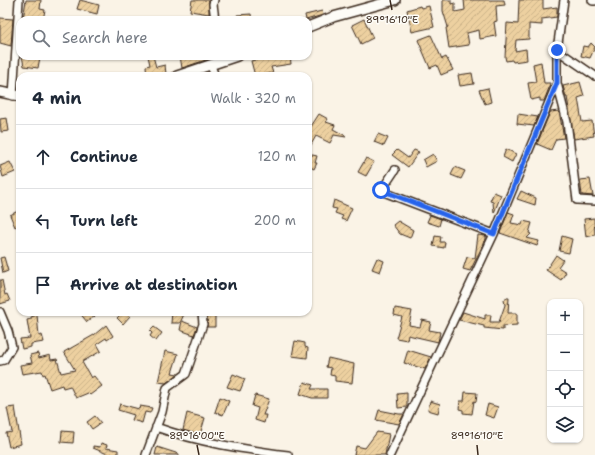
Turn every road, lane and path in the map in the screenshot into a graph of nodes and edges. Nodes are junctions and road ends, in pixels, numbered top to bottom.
1 (19, 0) edge
2 (214, 0) edge
3 (395, 0) edge
4 (564, 0) edge
5 (19, 16) edge
6 (214, 16) edge
7 (312, 25) edge
8 (557, 50) junction
9 (18, 60) edge
10 (220, 60) edge
11 (212, 66) junction
12 (18, 72) edge
13 (191, 72) edge
14 (214, 72) edge
15 (595, 76) edge
16 (557, 83) junction
17 (0, 92) edge
18 (16, 96) edge
19 (395, 170) dead end
20 (595, 201) edge
21 (494, 234) junction
22 (0, 312) edge
23 (202, 316) edge
24 (0, 361) edge
25 (156, 427) junction
26 (146, 455) edge
27 (288, 455) edge
28 (390, 455) edge

1 - 5 street
2 - 6 street
3 - 7 main road
4 - 8 street
8 - 15 street
8 - 16 street
9 - 12 street
10 - 11 main road
11 - 13 main road
11 - 14 street
16 - 20 street
16 - 21 street
17 - 18 main road
19 - 21 street
21 - 28 street
22 - 24 street
23 - 25 street
25 - 26 street
25 - 27 street

